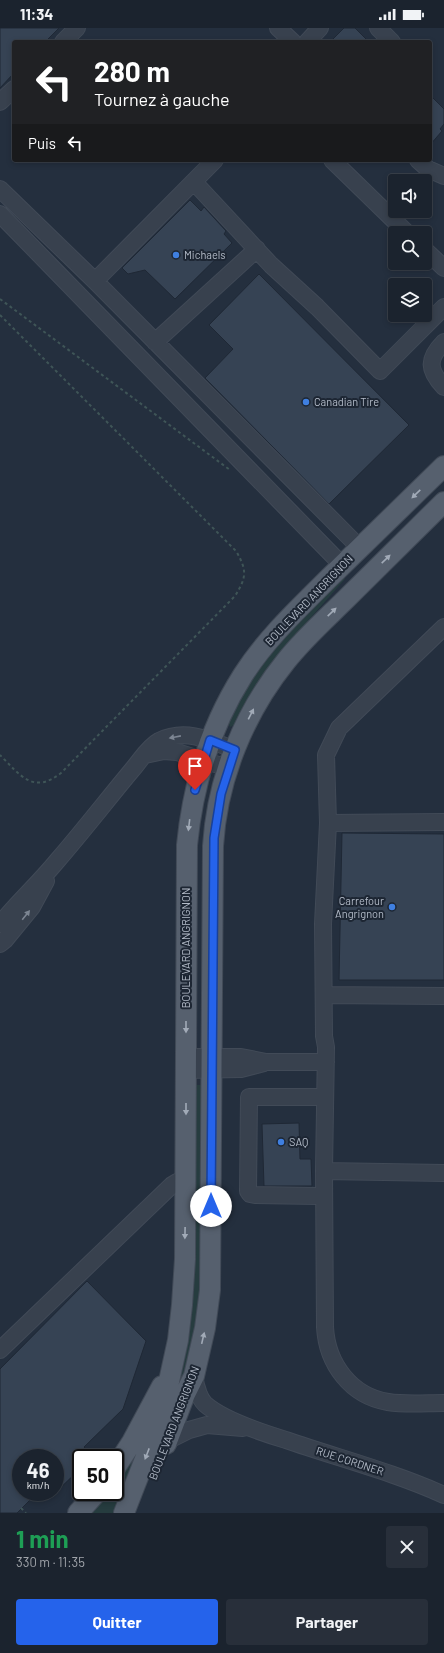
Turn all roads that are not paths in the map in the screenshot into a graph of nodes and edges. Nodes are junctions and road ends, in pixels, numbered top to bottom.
1 (77, 28) edge
2 (278, 28) edge
3 (320, 28) edge
4 (378, 28) edge
5 (65, 40) edge
6 (291, 40) edge
7 (309, 40) edge
8 (390, 40) edge
9 (12, 91) edge
10 (0, 102) edge
11 (213, 162) edge
12 (334, 162) edge
13 (420, 162) edge
14 (444, 176) edge
15 (194, 182) junction
16 (0, 188) edge
17 (0, 214) edge
18 (400, 226) edge
19 (257, 249) junction
20 (432, 257) edge
21 (444, 268) edge
22 (95, 281) junction
23 (444, 307) edge
24 (155, 342) junction
25 (444, 342) edge
26 (444, 387) edge
27 (444, 466) edge
28 (444, 502) edge
29 (360, 548) junction
30 (342, 566) junction
31 (444, 627) edge
32 (210, 740) junction
33 (145, 755) junction
34 (232, 759) junction
35 (203, 760) junction
36 (444, 822) edge
37 (328, 823) junction
38 (56, 862) junction
39 (0, 924) edge
40 (0, 944) edge
41 (324, 995) junction
42 (444, 996) edge
43 (326, 1062) junction
44 (186, 1063) junction
45 (211, 1063) junction
46 (325, 1097) junction
47 (324, 1171) junction
48 (444, 1172) edge
49 (186, 1180) junction
50 (324, 1197) junction
51 (0, 1350) edge
52 (173, 1364) junction
53 (194, 1376) junction
54 (444, 1403) edge
55 (254, 1430) junction
56 (167, 1441) junction
57 (124, 1454) edge
58 (444, 1495) edge
59 (89, 1501) edge
60 (78, 1513) edge
61 (124, 1513) edge
62 (139, 1513) edge

1 - 5 street
2 - 6 street
3 - 7 street
4 - 8 street
9 - 10 street
11 - 15 street
12 - 18 street
13 - 14 street
15 - 19 street
15 - 22 street
16 - 22 street
17 - 30 street
19 - 23 street
19 - 24 street
20 - 21 street
22 - 24 street
24 - 29 street
25 - 26 street
27 -> 29 main road, BOULEVARD ANGRIGNON
34 -> 28 main road, BOULEVARD ANGRIGNON
29 - 30 main road, BOULEVARD ANGRIGNON
30 - 32 main road, BOULEVARD ANGRIGNON
31 - 37 street
32 -> 33 street
32 - 34 street
32 - 35 main road, BOULEVARD ANGRIGNON
33 - 35 street
33 - 38 street
34 - 35 street
34 - 45 main road, BOULEVARD ANGRIGNON
35 -> 44 main road, BOULEVARD ANGRIGNON
36 - 37 street
37 - 41 street
38 - 39 street
40 -> 38 street
41 - 42 street
41 - 43 street
43 - 45 street
43 - 46 street
44 - 45 street
44 -> 49 main road, BOULEVARD ANGRIGNON
53 -> 45 main road, BOULEVARD ANGRIGNON
46 - 47 street
46 - 50 street
47 - 48 street
47 - 50 street
49 - 51 street
49 -> 52 main road, BOULEVARD ANGRIGNON
50 - 54 street
52 - 57 main road
52 -> 61 main road, BOULEVARD ANGRIGNON
53 - 55 street
53 - 56 main road, BOULEVARD ANGRIGNON
55 - 56 street
55 - 58 street, RUE CORDNER
56 - 62 main road, BOULEVARD ANGRIGNON
59 - 60 main road

